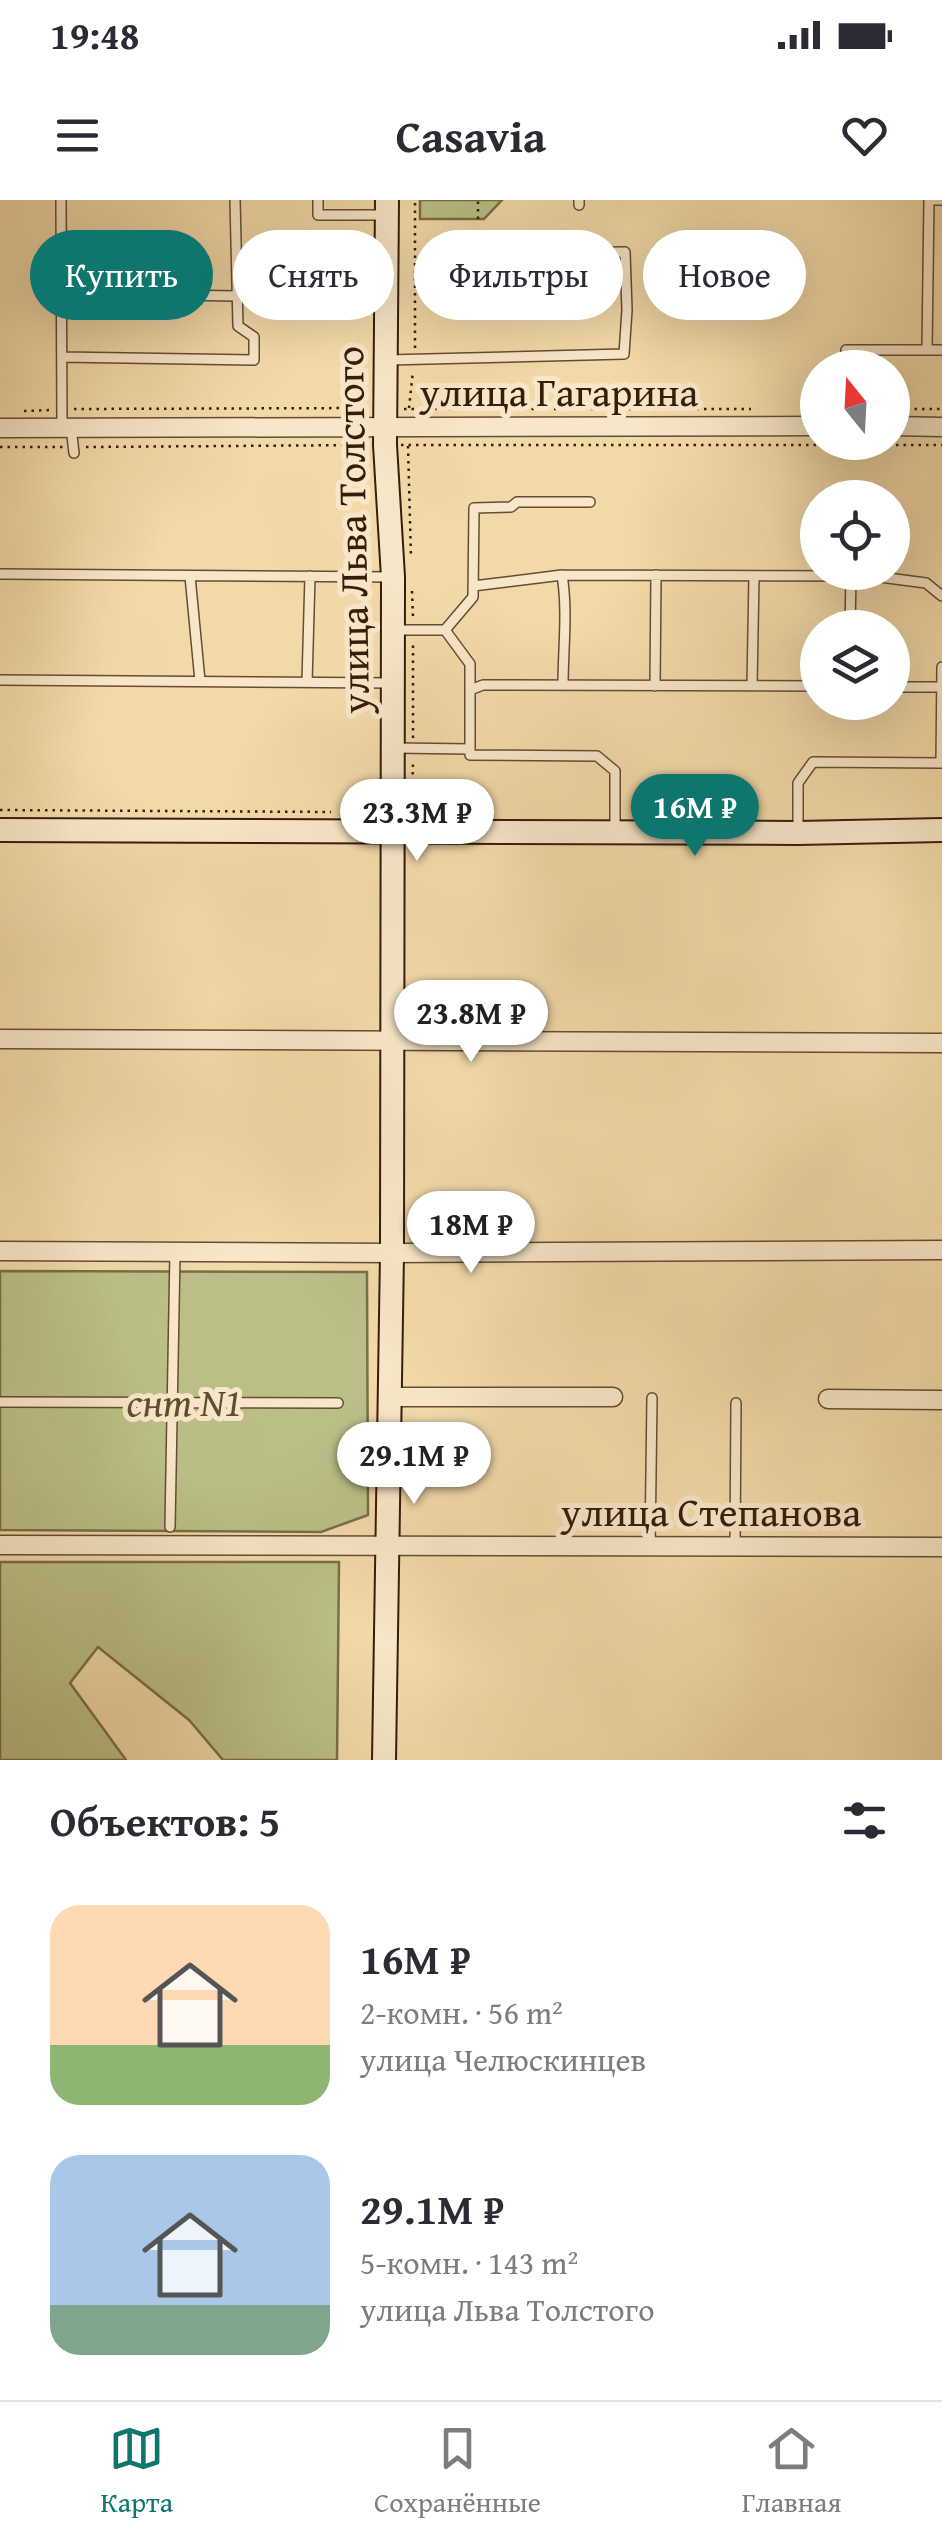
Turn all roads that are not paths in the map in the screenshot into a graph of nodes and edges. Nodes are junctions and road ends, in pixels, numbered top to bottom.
1 (62, 200) edge
2 (235, 200) edge
3 (318, 200) edge
4 (942, 200) edge
5 (387, 208) edge
6 (62, 230) edge
7 (235, 230) edge
8 (623, 252) edge
9 (62, 320) edge
10 (238, 320) edge
11 (910, 350) edge
12 (927, 350) junction
13 (942, 350) edge
14 (62, 356) junction
15 (387, 360) junction
16 (65, 421) junction
17 (800, 426) edge
18 (910, 426) edge
19 (395, 427) junction
20 (942, 427) edge
21 (0, 428) edge
22 (74, 450) road end
23 (590, 502) dead end
24 (0, 574) edge
25 (562, 575) junction
26 (190, 576) junction
27 (310, 576) junction
28 (656, 576) junction
29 (754, 576) junction
30 (800, 576) edge
31 (393, 577) junction
32 (910, 582) edge
33 (473, 586) junction
34 (942, 596) edge
35 (403, 630) junction
36 (445, 630) junction
37 (942, 667) edge
38 (0, 680) edge
39 (200, 682) junction
40 (307, 682) junction
41 (392, 682) junction
42 (563, 685) junction
43 (655, 686) junction
44 (752, 686) junction
45 (800, 686) edge
46 (910, 687) edge
47 (942, 687) edge
48 (470, 690) junction
49 (402, 748) junction
50 (470, 749) junction
51 (392, 822) junction
52 (0, 830) edge
53 (942, 830) edge
54 (615, 832) junction
55 (798, 833) junction
56 (0, 1039) edge
57 (391, 1041) junction
58 (942, 1043) edge
59 (0, 1250) edge
60 (942, 1250) edge
61 (175, 1252) junction
62 (392, 1253) junction
63 (390, 1396) junction
64 (613, 1398) dead end
65 (652, 1398) dead end
66 (828, 1399) dead end
67 (942, 1400) edge
68 (0, 1402) edge
69 (174, 1402) junction
70 (338, 1403) dead end
71 (736, 1403) dead end
72 (170, 1527) dead end
73 (0, 1545) edge
74 (386, 1545) junction
75 (650, 1547) junction
76 (736, 1547) junction
77 (942, 1548) edge
78 (384, 1760) edge

1 - 6 lane
2 - 7 lane
3 - 5 lane
4 - 12 lane
5 - 15 street, улица Льва Толстого
8 - 15 lane
9 - 14 lane
10 - 14 lane
11 - 12 lane
12 - 13 lane
14 - 16 lane
15 - 19 street, улица Льва Толстого
16 - 19 street, улица Гагарина
16 - 21 street, улица Гагарина
16 - 22 lane
17 - 19 street, улица Гагарина
18 - 20 street
19 - 31 street, улица Льва Толстого
23 - 33 lane
24 - 26 lane
25 - 28 lane
25 - 33 lane
25 - 42 lane
26 - 27 lane
26 - 39 lane
27 - 31 lane
27 - 40 lane
28 - 29 lane
28 - 43 lane
29 - 30 lane
29 - 44 lane
31 - 35 street, улица Льва Толстого
32 - 34 lane
33 - 36 lane
35 - 36 lane
35 - 41 street, улица Льва Толстого
36 - 48 lane
37 - 47 lane
38 - 39 lane
39 - 40 lane
40 - 41 lane
41 - 49 street, улица Льва Толстого
42 - 43 lane
42 - 48 lane
43 - 44 lane
44 - 45 lane
46 - 47 lane
47 - 55 lane
48 - 50 lane
49 - 50 lane
49 - 51 street, улица Льва Толстого
50 - 54 lane
51 - 52 street
51 - 54 street
51 - 57 street, улица Льва Толстого
53 - 55 street
54 - 55 street
56 - 57 street
57 - 58 street
57 - 62 street, улица Льва Толстого
59 - 61 street
60 - 62 street
61 - 62 street
61 - 69 lane
62 - 63 street, улица Льва Толстого
63 - 64 street
63 - 74 street, улица Льва Толстого
65 - 75 lane
66 - 67 street
68 - 69 lane
69 - 70 lane
69 - 72 lane
71 - 76 lane
73 - 74 street, улица Степанова
74 - 75 street, улица Степанова
74 - 78 street, улица Льва Толстого
75 - 76 street, улица Степанова
76 - 77 street, улица Степанова

